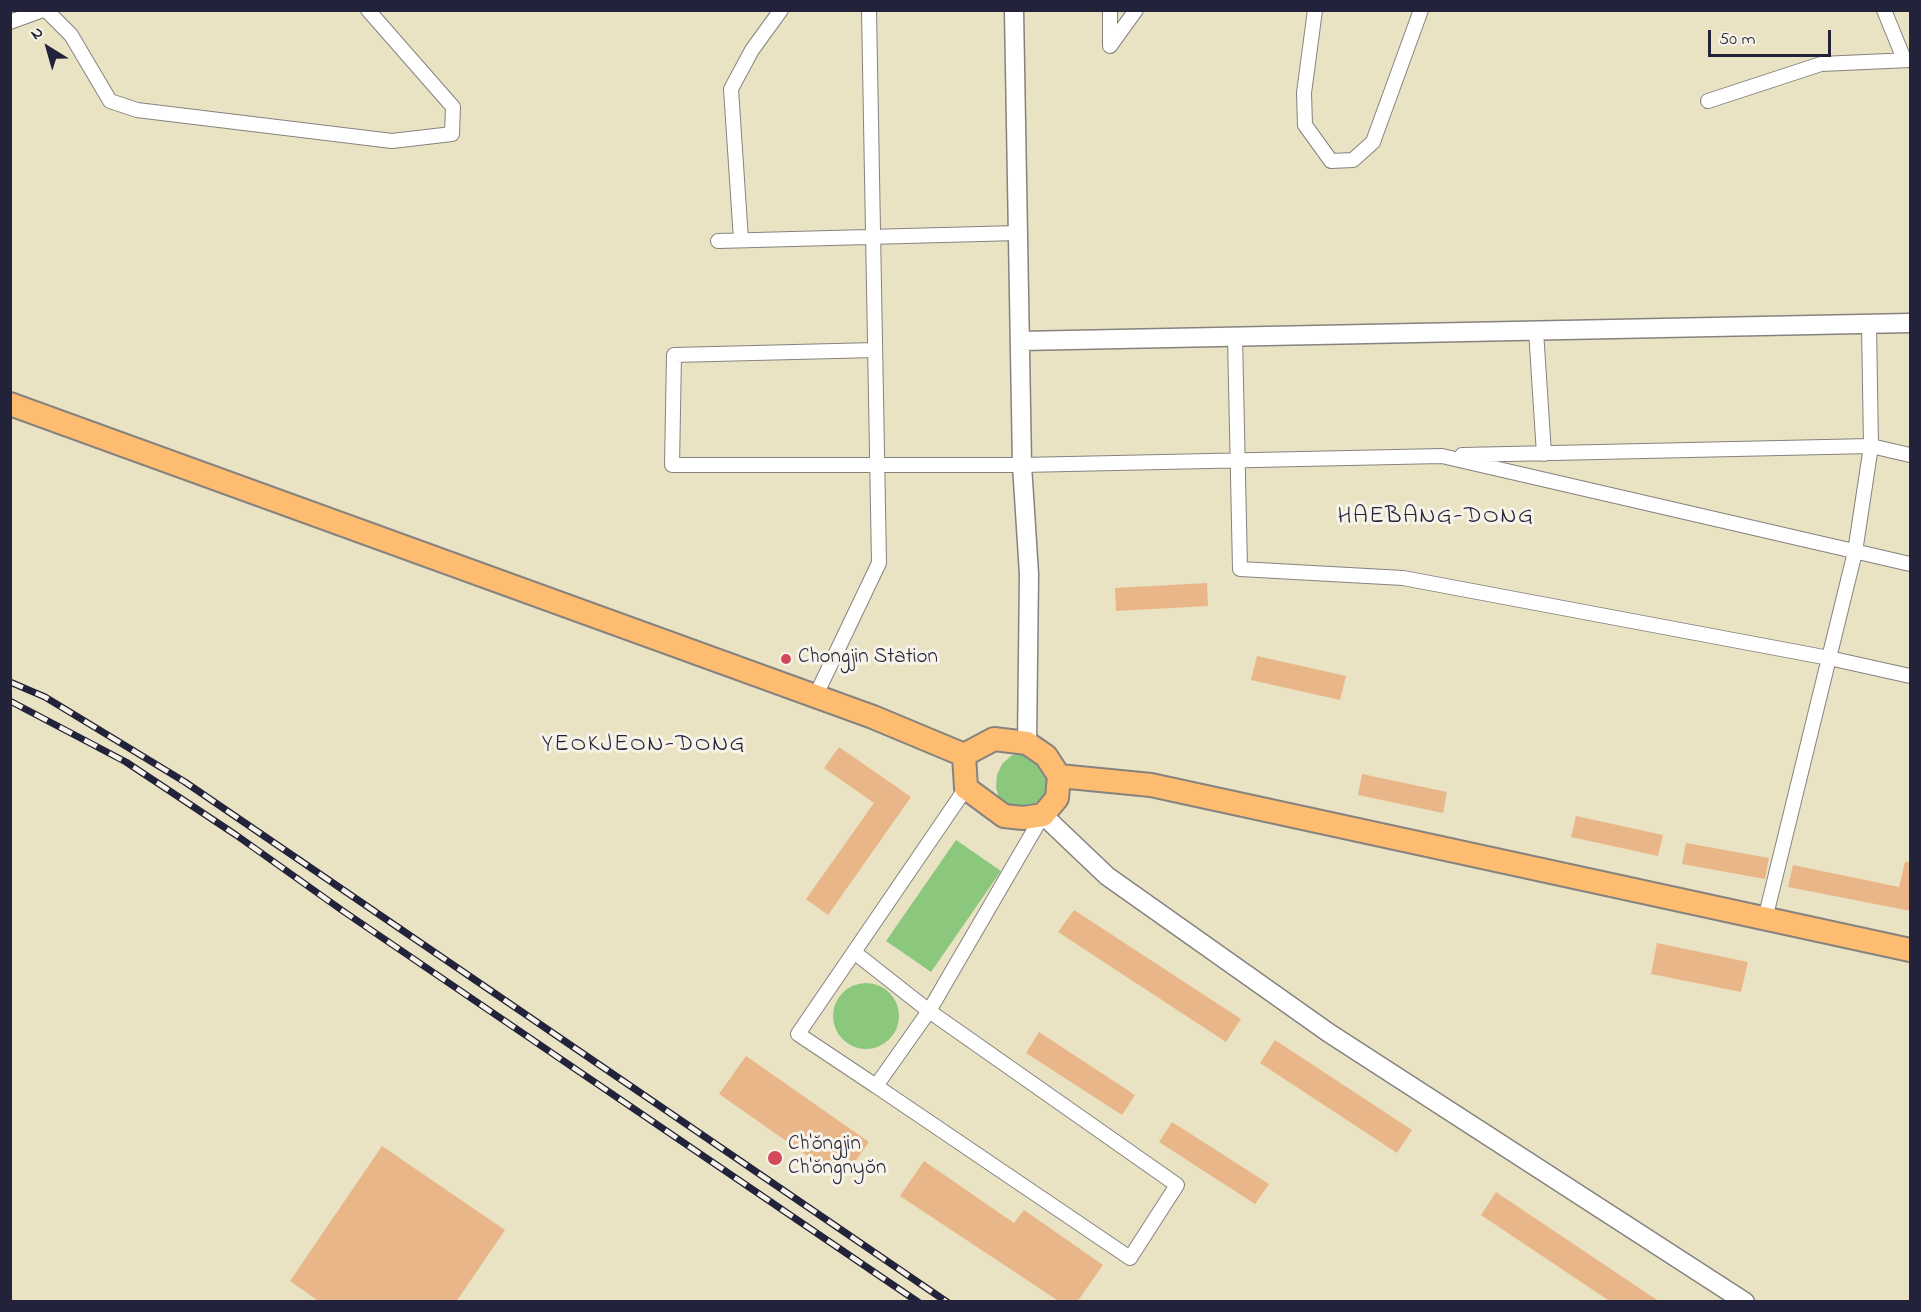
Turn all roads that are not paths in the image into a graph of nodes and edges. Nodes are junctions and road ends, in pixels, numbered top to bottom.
1 (45, 10) edge
2 (368, 10) edge
3 (781, 10) edge
4 (869, 10) edge
5 (1014, 10) edge
6 (1110, 10) edge
7 (1136, 10) edge
8 (1315, 10) edge
9 (1421, 10) edge
10 (1884, 10) edge
11 (10, 22) edge
12 (1907, 59) edge
13 (1708, 101) dead end
14 (1018, 233) junction
15 (873, 237) junction
16 (741, 240) junction
17 (718, 241) dead end
18 (1911, 323) edge
19 (1869, 324) junction
20 (1536, 331) junction
21 (1234, 337) junction
22 (1020, 341) junction
23 (875, 350) junction
24 (10, 404) edge
25 (1871, 446) junction
26 (1544, 454) junction
27 (1911, 455) edge
28 (1442, 456) junction
29 (1238, 460) junction
30 (1022, 465) junction
31 (877, 466) junction
32 (1855, 552) junction
33 (1911, 564) edge
34 (1829, 658) junction
35 (1911, 676) edge
36 (815, 697) junction
37 (1028, 743) junction
38 (964, 755) junction
39 (1059, 776) junction
40 (966, 788) junction
41 (1044, 815) junction
42 (1765, 920) junction
43 (1911, 950) edge
44 (854, 952) junction
45 (928, 1011) junction
46 (876, 1086) junction
47 (1745, 1302) edge

1 - 2 street
1 - 11 street
3 - 16 street
4 - 15 street
5 - 14 street
6 - 7 street
8 - 9 street
10 - 12 street
12 - 13 street
14 - 15 street
14 - 22 street
15 - 16 street
15 - 23 street
16 - 17 street
18 - 19 street
19 - 20 street
19 - 25 street
20 - 21 street
20 - 26 street
21 - 22 street
21 - 29 street
22 - 30 street
23 - 31 street
23 - 31 street
24 - 36 highway
25 - 26 street
25 - 27 street
25 - 32 street
26 - 28 street
28 - 29 street
28 - 32 street
29 - 30 street
29 - 34 street
30 - 31 street
30 - 37 street
31 - 36 street
32 - 33 street
32 - 34 street
34 - 35 street
34 - 42 street
36 - 38 highway
37 - 38 highway
37 - 39 highway
38 - 40 highway
39 - 41 highway
39 - 42 highway
40 - 41 highway
40 - 44 street
41 - 45 street
41 - 47 street
42 - 43 highway
44 - 45 street
44 - 46 street
45 - 46 street
45 - 46 street

